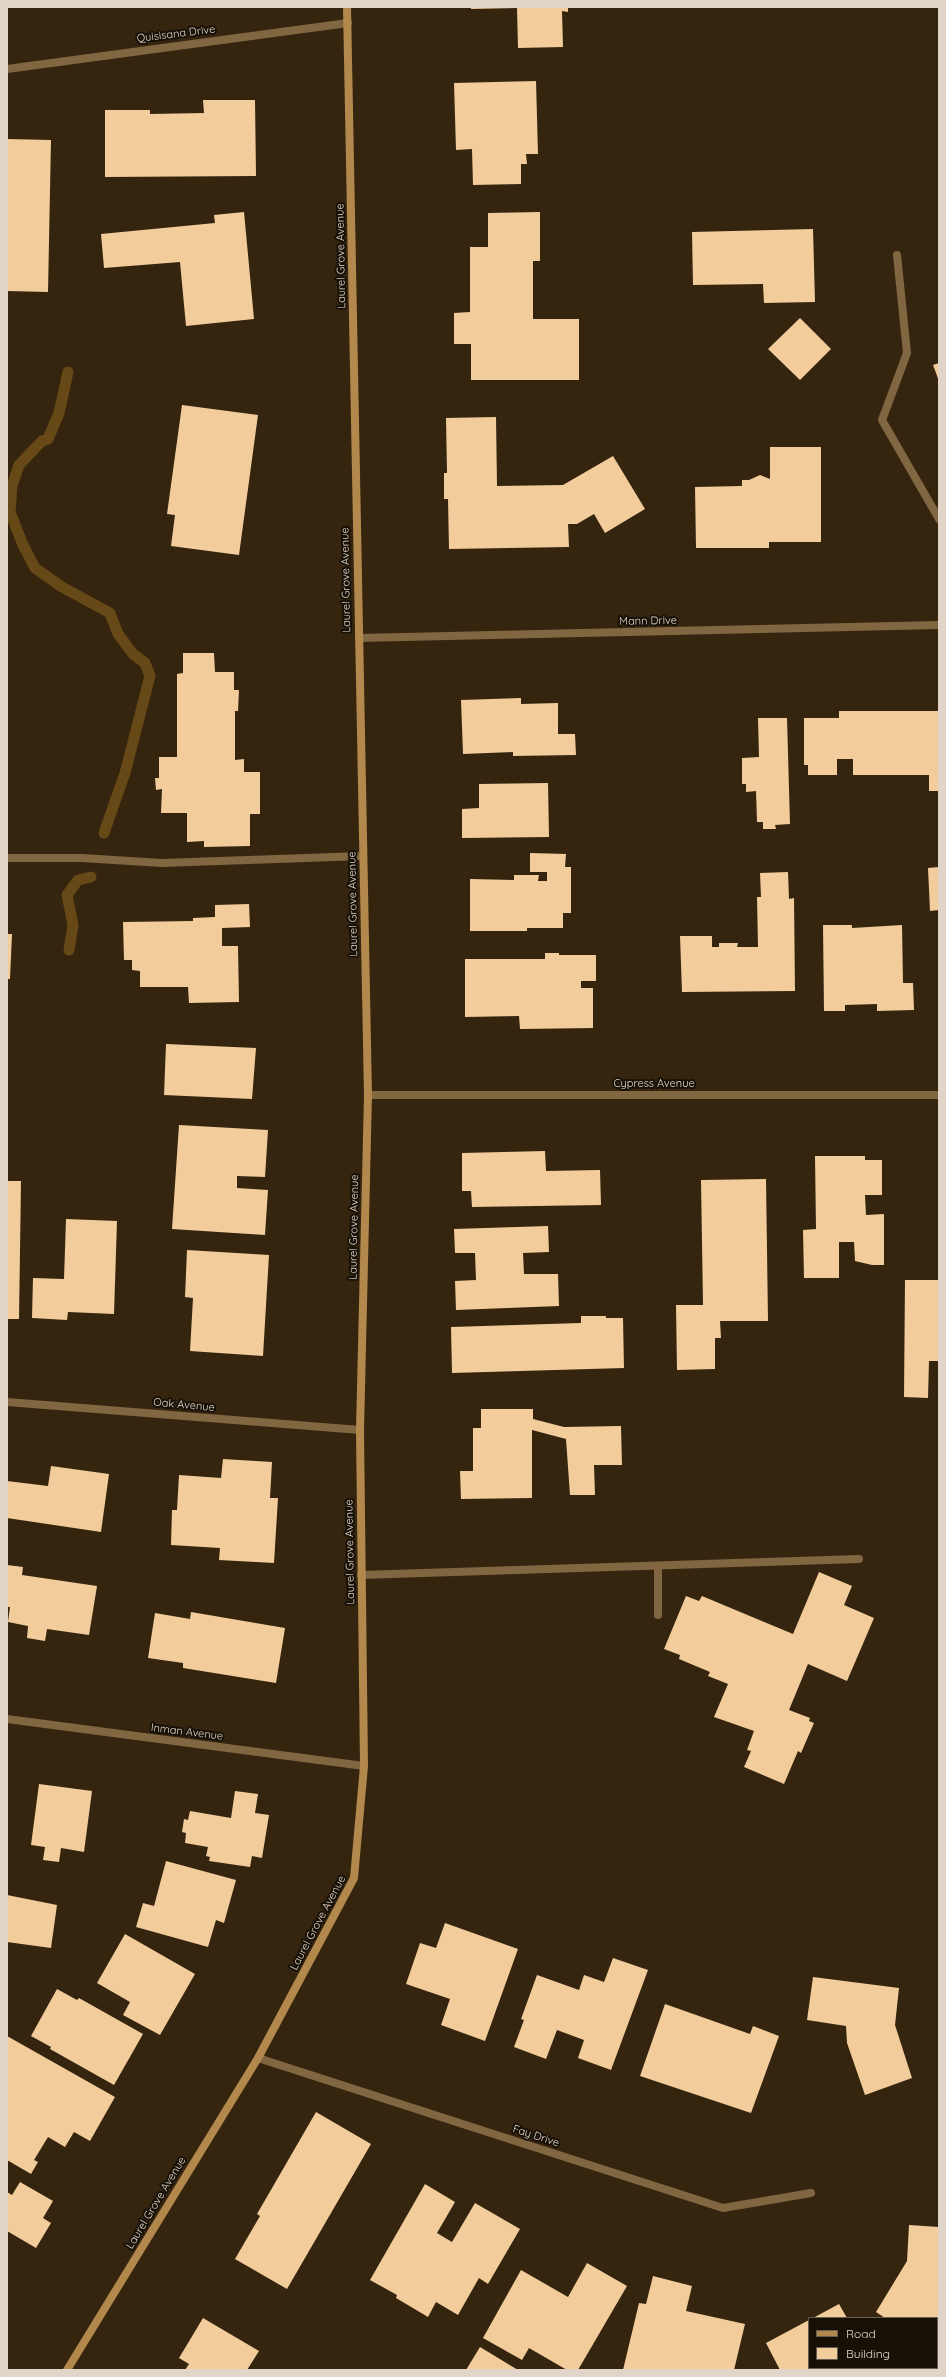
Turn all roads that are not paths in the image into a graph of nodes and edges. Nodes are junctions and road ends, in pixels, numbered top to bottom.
1 (347, 7) edge
2 (348, 23) junction
3 (7, 69) edge
4 (897, 255) dead end
5 (939, 519) edge
6 (939, 625) edge
7 (358, 638) junction
8 (363, 856) junction
9 (7, 858) edge
10 (368, 1095) junction
11 (939, 1095) edge
12 (7, 1402) edge
13 (360, 1430) junction
14 (859, 1559) dead end
15 (658, 1566) junction
16 (361, 1575) junction
17 (658, 1615) dead end
18 (7, 1719) edge
19 (364, 1766) junction
20 (258, 2058) junction
21 (812, 2194) dead end
22 (67, 2370) edge

1 - 2 street, Laurel Grove Avenue
2 - 3 street, Quisisana Drive
2 - 7 street, Laurel Grove Avenue
4 - 5 street
6 - 7 street, Mann Drive
7 - 8 street, Laurel Grove Avenue
8 - 9 street
8 - 10 street, Laurel Grove Avenue
10 - 11 street, Cypress Avenue
10 - 13 street, Laurel Grove Avenue
12 - 13 street, Oak Avenue
13 - 16 street, Laurel Grove Avenue
14 - 15 street
15 - 16 street
15 - 17 street
16 - 19 street, Laurel Grove Avenue
18 - 19 street, Inman Avenue
19 - 20 street, Laurel Grove Avenue
20 - 21 street, Fay Drive
20 - 22 street, Laurel Grove Avenue

